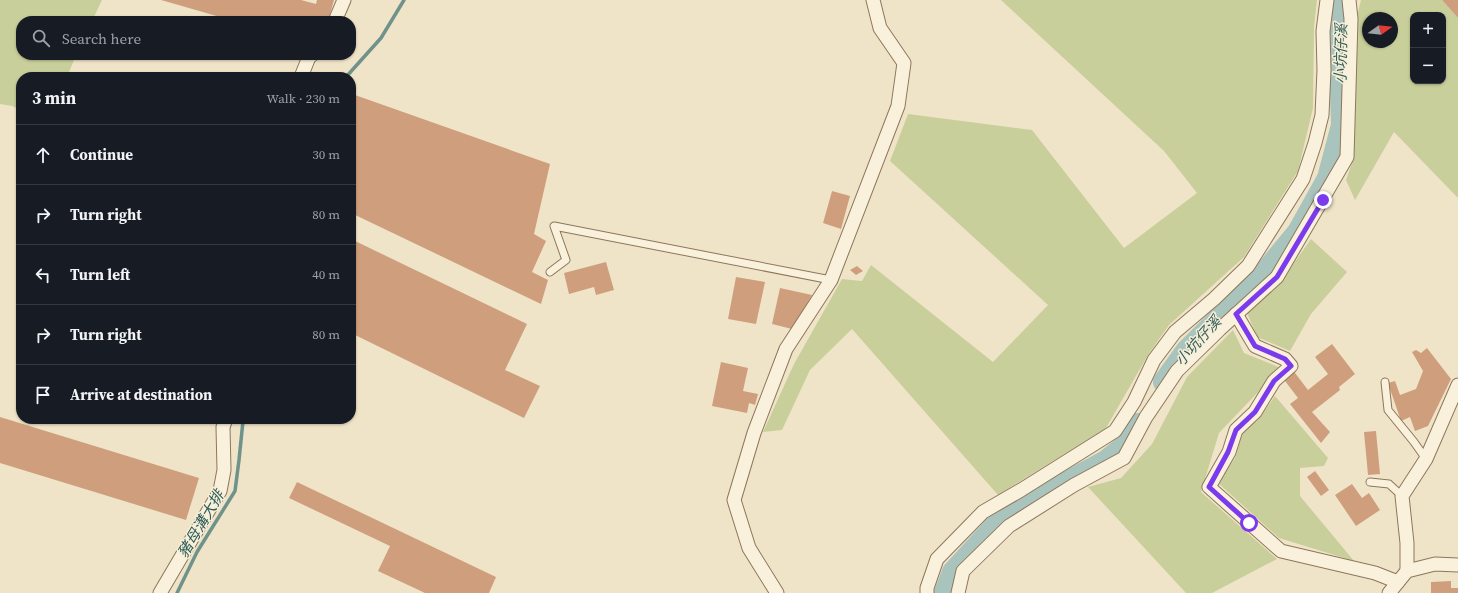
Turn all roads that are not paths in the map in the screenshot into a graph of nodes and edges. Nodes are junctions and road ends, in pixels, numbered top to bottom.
1 (344, 0) edge
2 (873, 0) edge
3 (1327, 0) edge
4 (1349, 0) edge
5 (337, 16) edge
6 (308, 60) edge
7 (303, 72) edge
8 (550, 272) dead end
9 (831, 280) junction
10 (1236, 314) junction
11 (1385, 382) dead end
12 (1458, 385) edge
13 (224, 424) edge
14 (1426, 459) junction
15 (1370, 482) dead end
16 (1402, 496) junction
17 (1458, 566) edge
18 (1407, 571) junction
19 (1392, 590) edge
20 (160, 593) edge
21 (777, 593) edge
22 (927, 593) edge
23 (958, 593) edge

1 - 5 street
2 - 9 street
3 - 22 street
4 - 10 street
6 - 7 street
8 - 9 lane
9 - 21 street
10 - 19 street
10 - 23 street
11 - 14 lane
12 - 14 street
13 - 20 street
14 - 16 street
15 - 16 lane
16 - 18 street
17 - 18 street
18 - 19 street

